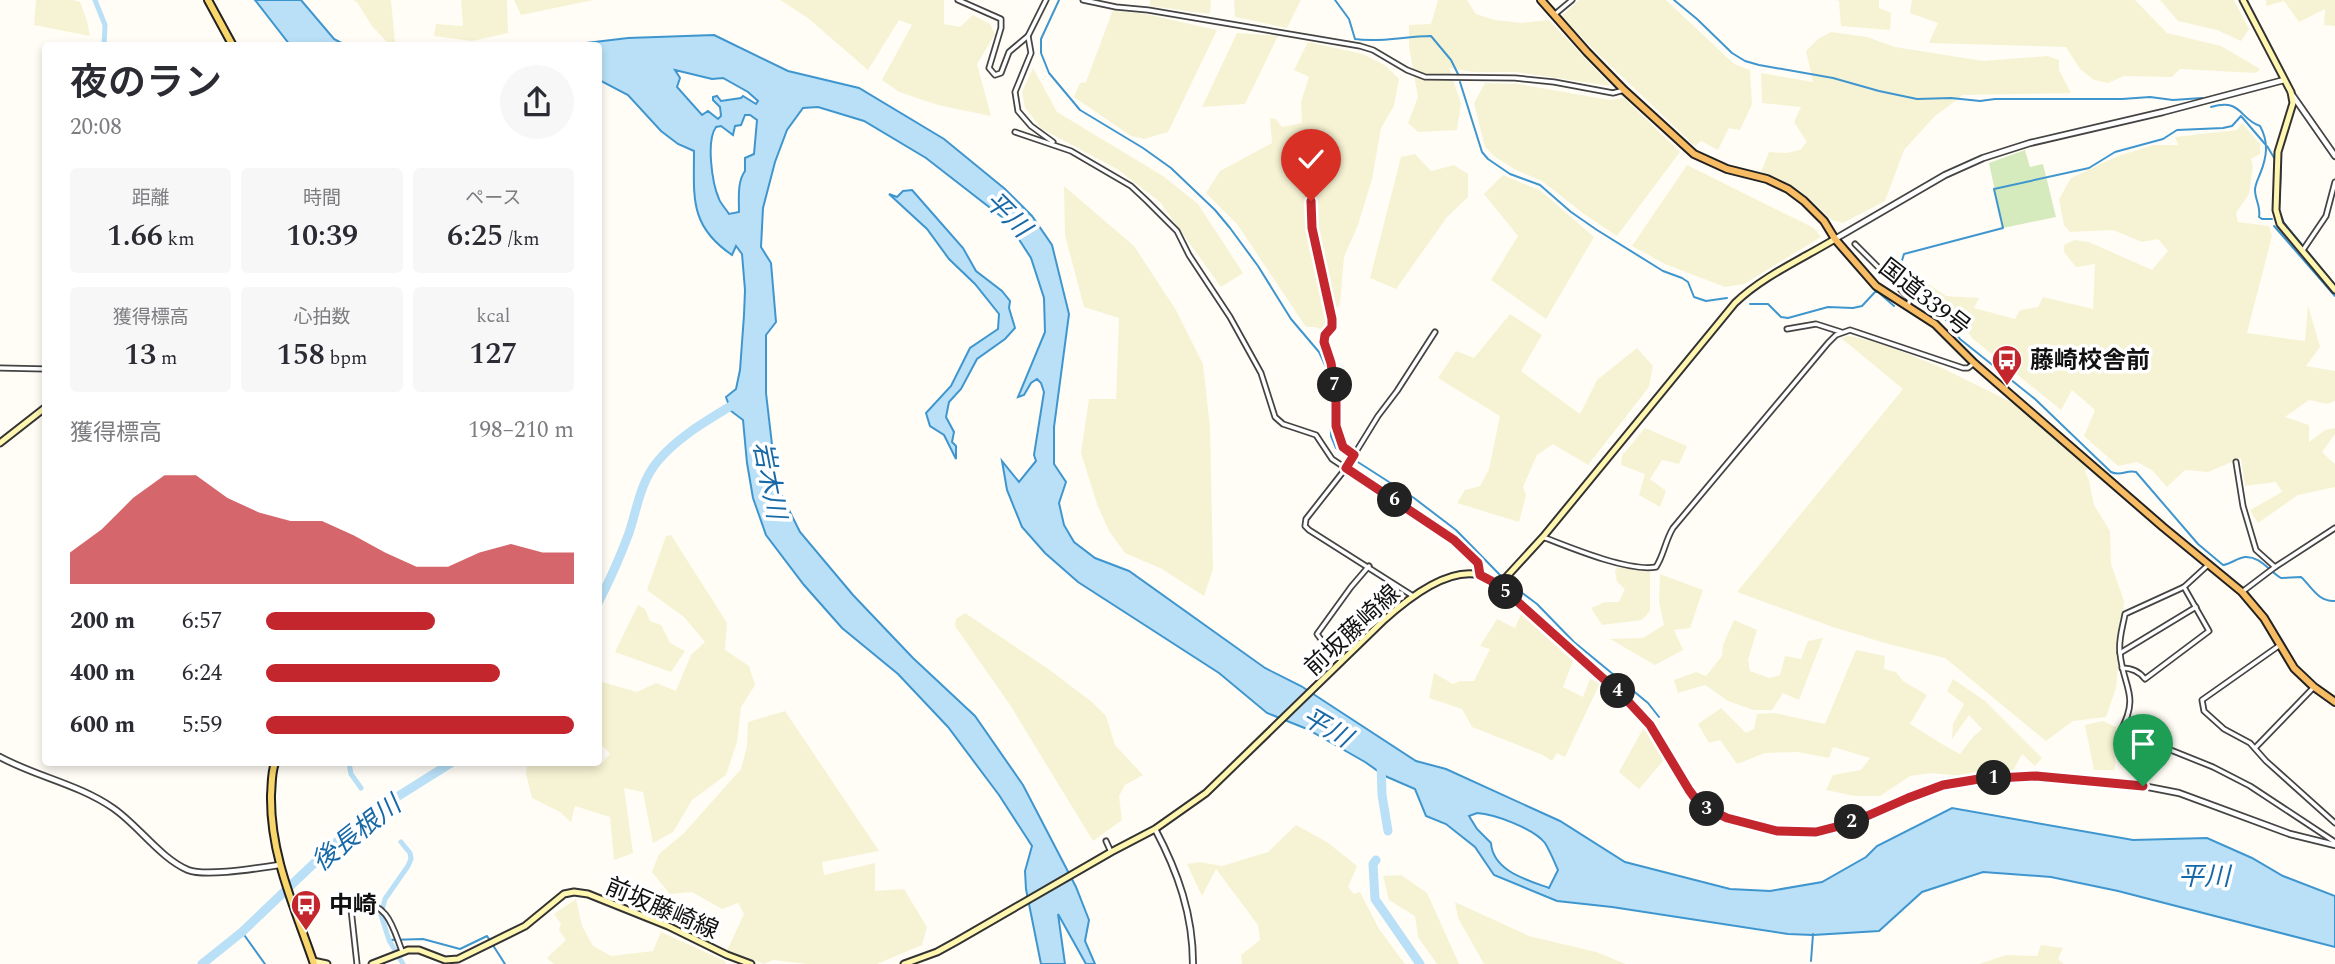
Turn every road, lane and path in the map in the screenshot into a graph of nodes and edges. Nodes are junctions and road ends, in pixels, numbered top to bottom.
1 (208, 0) edge
2 (958, 0) edge
3 (1046, 0) edge
4 (1083, 0) edge
5 (1541, 0) edge
6 (1572, 0) edge
7 (2243, 0) edge
8 (1554, 15) junction
9 (1028, 36) junction
10 (231, 42) edge
11 (2284, 80) junction
12 (1624, 90) junction
13 (2291, 92) junction
14 (1015, 132) dead end
15 (1058, 145) junction
16 (2335, 156) edge
17 (2335, 182) edge
18 (1305, 184) dead end
19 (1835, 239) junction
20 (1855, 244) dead end
21 (2302, 252) junction
22 (2335, 290) edge
23 (1908, 306) junction
24 (1787, 329) dead end
25 (1435, 332) dead end
26 (1841, 332) junction
27 (1974, 363) junction
28 (0, 368) edge
29 (42, 369) edge
30 (42, 410) edge
31 (0, 443) edge
32 (1353, 456) junction
33 (2236, 462) dead end
34 (1348, 465) junction
35 (2335, 528) edge
36 (1543, 537) junction
37 (2209, 564) junction
38 (1369, 566) junction
39 (2275, 566) junction
40 (1480, 575) junction
41 (1499, 585) junction
42 (2184, 587) junction
43 (2242, 592) junction
44 (1413, 596) junction
45 (2196, 607) junction
46 (1387, 618) junction
47 (2280, 645) junction
48 (2120, 653) junction
49 (2122, 668) junction
50 (2314, 687) junction
51 (2335, 702) edge
52 (2255, 748) junction
53 (0, 757) edge
54 (274, 766) edge
55 (2335, 823) edge
56 (1155, 829) junction
57 (1106, 841) dead end
58 (2335, 844) edge
59 (1111, 852) junction
60 (279, 867) junction
61 (400, 952) junction
62 (313, 962) edge
63 (327, 964) edge
64 (357, 964) edge
65 (372, 964) edge
66 (751, 964) edge
67 (904, 964) edge
68 (1193, 964) edge

1 - 10 main road
2 - 9 street
3 - 9 street
4 - 12 street
5 - 8 highway, 国道339号
6 - 8 street
7 - 11 main road
8 - 12 highway, 国道339号
9 - 15 street
11 - 13 main road
11 - 19 street
12 - 19 highway, 国道339号
13 - 16 street
13 - 21 main road
14 - 15 street
15 - 34 street
17 - 21 street
18 - 32 street
19 - 23 highway, 国道339号
19 - 36 main road
20 - 23 street
21 - 22 main road
23 - 27 highway, 国道339号
24 - 26 street
25 - 32 street
26 - 27 street
26 - 36 street
27 - 37 highway, 国道339号
28 - 29 street
30 - 31 main road
32 - 34 street
33 - 39 street
34 - 38 street
34 - 40 street
35 - 39 street
36 - 41 main road
37 - 42 street
37 - 43 highway, 国道339号
38 - 44 street
38 - 46 street
39 - 43 street
40 - 41 main road
40 - 44 main road, 前坂藤崎線
41 - 58 street
42 - 45 street
42 - 48 street
43 - 47 highway, 国道339号
44 - 46 main road, 前坂藤崎線
45 - 48 street
45 - 49 street
46 - 56 main road, 前坂藤崎線
47 - 50 highway, 国道339号
47 - 52 street
48 - 49 street
49 - 58 street
50 - 51 highway, 国道339号
50 - 52 street
52 - 55 street
53 - 60 street
54 - 60 main road
56 - 59 main road, 前坂藤崎線
56 - 68 street
57 - 59 street
59 - 67 main road, 前坂藤崎線
60 - 62 main road
61 - 64 street
61 - 65 main road
61 - 66 main road, 前坂藤崎線
62 - 63 main road

